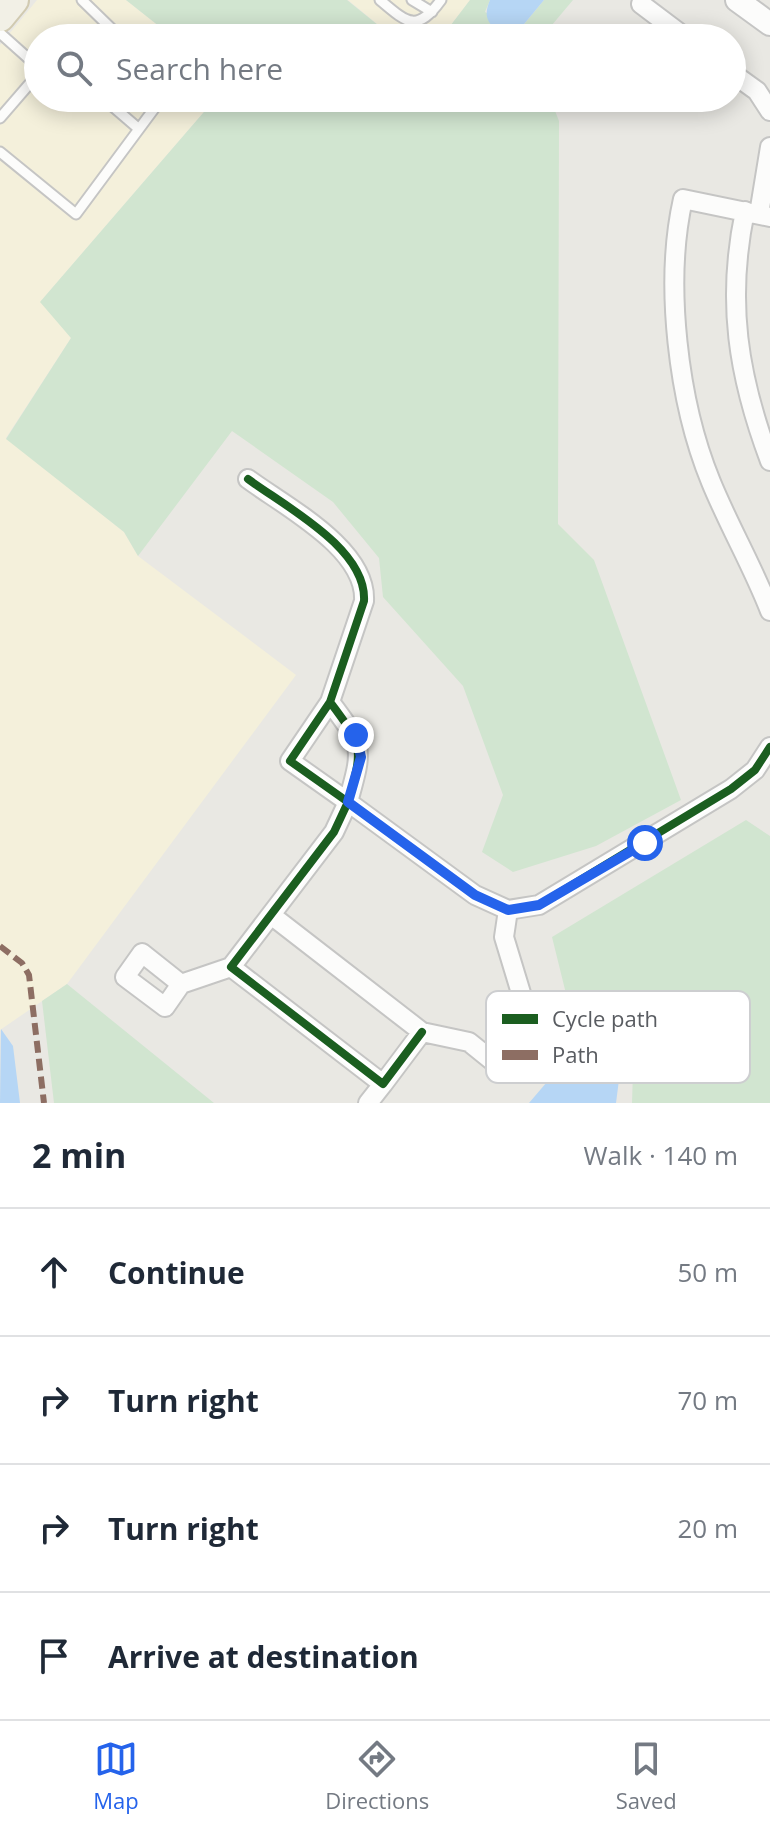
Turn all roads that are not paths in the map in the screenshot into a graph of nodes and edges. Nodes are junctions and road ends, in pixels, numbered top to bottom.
1 (14, 0) edge
2 (82, 0) edge
3 (380, 0) edge
4 (412, 0) edge
5 (441, 0) edge
6 (737, 0) edge
7 (641, 4) dead end
8 (432, 12) junction
9 (0, 17) edge
10 (107, 24) edge
11 (667, 24) edge
12 (770, 24) edge
13 (0, 33) edge
14 (24, 54) edge
15 (746, 83) edge
16 (24, 90) edge
17 (770, 111) edge
18 (119, 112) edge
19 (152, 112) edge
20 (0, 118) edge
21 (139, 129) junction
22 (770, 147) edge
23 (0, 152) edge
24 (758, 214) edge
25 (770, 461) edge
26 (248, 479) dead end
27 (761, 563) edge
28 (770, 611) edge
29 (330, 702) junction
30 (770, 747) edge
31 (348, 802) junction
32 (508, 910) junction
33 (271, 915) junction
34 (231, 967) junction
35 (181, 984) dead end
36 (520, 991) edge
37 (422, 1032) junction
38 (486, 1056) edge
39 (383, 1084) junction
40 (368, 1103) edge

1 - 9 main road
2 - 10 lane
3 - 8 lane
4 - 8 lane
5 - 8 lane
6 - 12 street
7 - 11 street
13 - 14 lane
15 - 17 street
16 - 20 lane
18 - 21 lane
19 - 21 lane
21 - 23 lane
22 - 24 street
24 - 25 street
24 - 27 street
26 - 29 street
27 - 28 street
29 - 31 street
29 - 31 street
30 - 32 street
31 - 32 street
31 - 33 street
32 - 36 street
33 - 34 street
33 - 37 street
34 - 35 street
34 - 39 street
37 - 38 street
37 - 39 street
39 - 40 street

